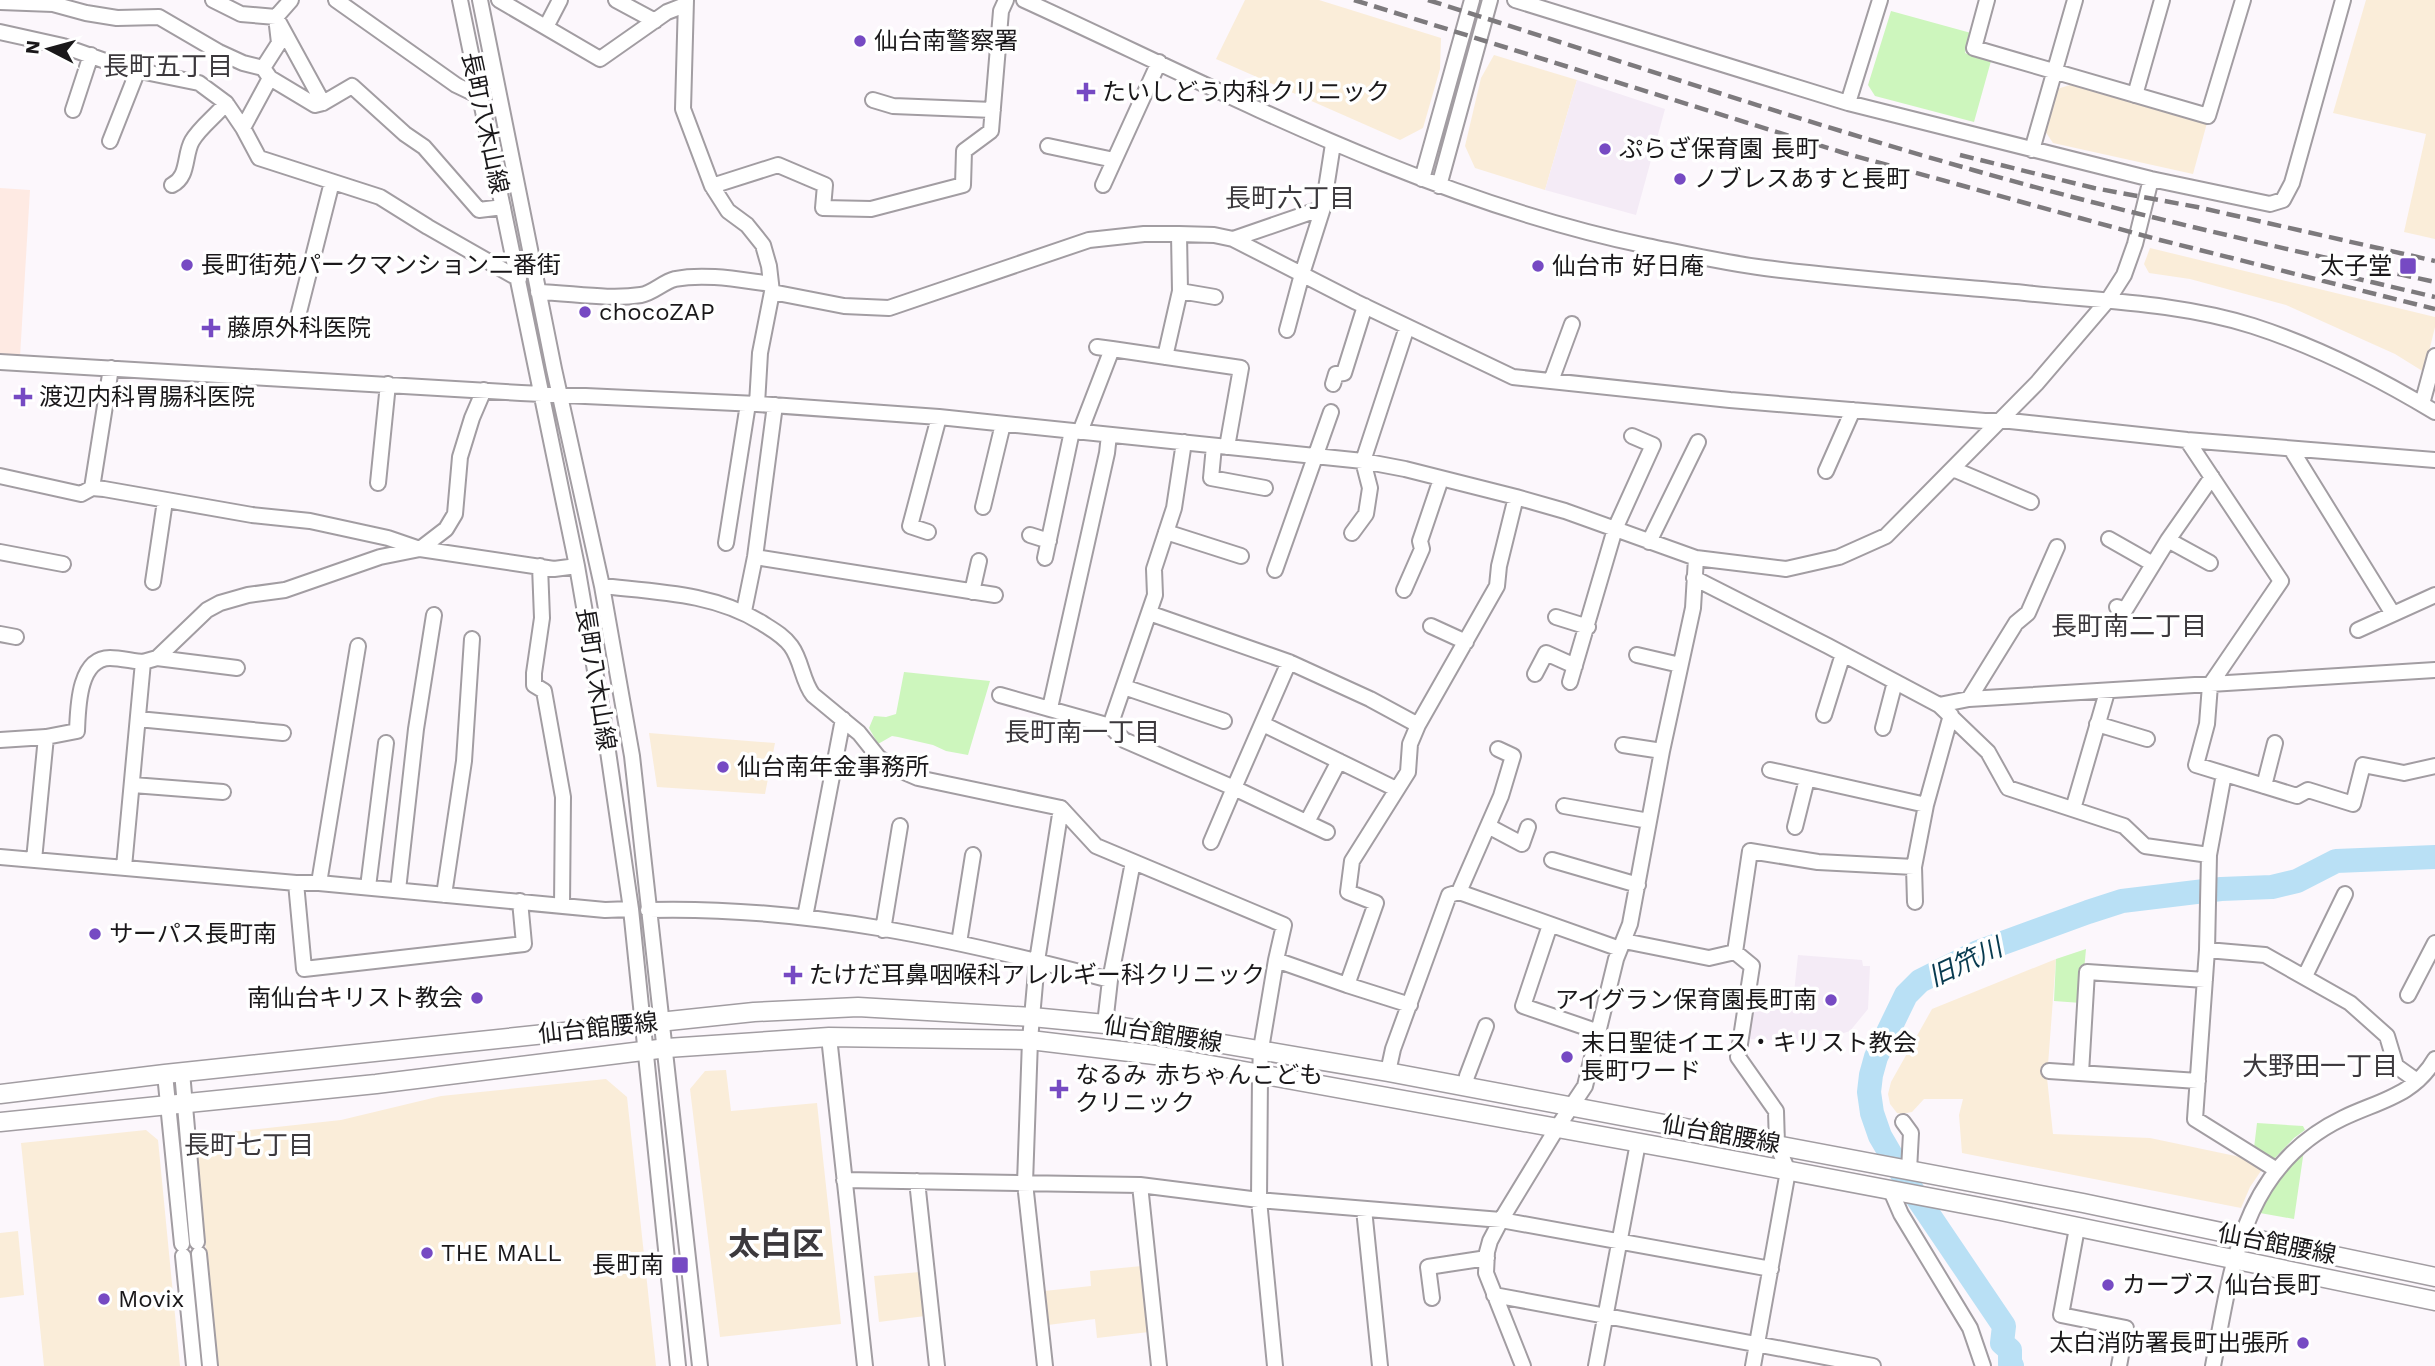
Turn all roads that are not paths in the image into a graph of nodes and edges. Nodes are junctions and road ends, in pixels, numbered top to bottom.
1 (213, 0) edge
2 (292, 0) edge
3 (336, 0) edge
4 (460, 0) edge
5 (480, 0) edge
6 (499, 0) edge
7 (560, 0) edge
8 (616, 0) edge
9 (1006, 0) edge
10 (1024, 0) edge
11 (1472, 0) edge
12 (1490, 0) edge
13 (1515, 0) edge
14 (1880, 0) edge
15 (1987, 0) edge
16 (2075, 0) edge
17 (2162, 0) edge
18 (2243, 0) edge
19 (2343, 0) edge
20 (0, 2) edge
21 (17, 2) edge
22 (685, 3) edge
23 (276, 17) junction
24 (655, 21) junction
25 (546, 27) junction
26 (0, 32) edge
27 (91, 55) junction
28 (1159, 62) junction
29 (138, 70) junction
30 (2055, 71) junction
31 (267, 73) junction
32 (2135, 94) junction
33 (479, 96) junction
34 (873, 100) dead end
35 (226, 103) junction
36 (323, 103) junction
37 (1848, 103) junction
38 (74, 110) dead end
39 (993, 110) junction
40 (243, 128) junction
41 (110, 141) dead end
42 (1333, 144) junction
43 (1048, 146) dead end
44 (2032, 150) junction
45 (1114, 160) junction
46 (1422, 179) junction
47 (2151, 180) junction
48 (332, 182) junction
49 (172, 185) dead end
50 (1102, 185) dead end
51 (712, 186) junction
52 (1439, 186) junction
53 (503, 207) junction
54 (1323, 208) junction
55 (1179, 233) junction
56 (1234, 239) junction
57 (1302, 274) junction
58 (519, 279) junction
59 (772, 288) junction
60 (1180, 291) junction
61 (538, 292) junction
62 (1215, 297) dead end
63 (2108, 300) junction
64 (1365, 306) junction
65 (297, 320) dead end
66 (1572, 324) dead end
67 (1407, 327) junction
68 (1287, 330) dead end
69 (1097, 347) dead end
70 (1112, 349) junction
71 (2435, 356) edge
72 (1165, 357) junction
73 (0, 362) edge
74 (111, 369) junction
75 (1550, 382) junction
76 (388, 384) junction
77 (1333, 384) dead end
78 (484, 390) junction
79 (541, 394) junction
80 (560, 395) junction
81 (752, 404) junction
82 (775, 405) junction
83 (2429, 408) edge
84 (1853, 410) junction
85 (1331, 412) dead end
86 (939, 417) junction
87 (1997, 422) junction
88 (1003, 424) junction
89 (1076, 431) junction
90 (1109, 435) junction
91 (1632, 436) dead end
92 (2188, 440) junction
93 (1184, 442) junction
94 (1698, 442) dead end
95 (1221, 447) junction
96 (2291, 449) junction
97 (1316, 456) junction
98 (2435, 460) edge
99 (1363, 461) junction
100 (1953, 469) junction
101 (1826, 471) dead end
102 (0, 476) edge
103 (2212, 477) junction
104 (1441, 479) junction
105 (378, 483) dead end
106 (92, 488) junction
107 (1265, 488) dead end
108 (1516, 497) junction
109 (165, 501) junction
110 (2031, 502) dead end
111 (983, 507) dead end
112 (1615, 529) junction
113 (1166, 532) junction
114 (928, 533) dead end
115 (1352, 533) dead end
116 (1030, 535) dead end
117 (2109, 539) dead end
118 (2168, 540) junction
119 (1049, 541) junction
120 (1649, 542) junction
121 (726, 543) dead end
122 (2057, 547) dead end
123 (420, 550) junction
124 (0, 552) edge
125 (1241, 556) dead end
126 (755, 557) junction
127 (1045, 558) dead end
128 (1696, 558) junction
129 (978, 561) dead end
130 (2210, 563) dead end
131 (63, 564) dead end
132 (2153, 564) junction
133 (540, 566) junction
134 (577, 566) junction
135 (1275, 570) dead end
136 (1694, 578) junction
137 (153, 582) dead end
138 (602, 586) junction
139 (1404, 590) dead end
140 (972, 592) junction
141 (995, 596) dead end
142 (2435, 596) edge
143 (2117, 607) dead end
144 (744, 611) junction
145 (1149, 613) junction
146 (2393, 614) junction
147 (434, 615) dead end
148 (1556, 617) dead end
149 (1431, 626) dead end
150 (1587, 627) junction
151 (2358, 630) dead end
152 (0, 634) edge
153 (16, 637) dead end
154 (472, 639) dead end
155 (1466, 642) junction
156 (358, 646) dead end
157 (1843, 654) junction
158 (1637, 655) dead end
159 (150, 660) junction
160 (1289, 662) junction
161 (1680, 665) junction
162 (1575, 666) junction
163 (237, 668) dead end
164 (2435, 670) edge
165 (1535, 674) dead end
166 (1570, 682) dead end
167 (1895, 682) junction
168 (2210, 685) junction
169 (1124, 687) junction
170 (2107, 692) junction
171 (1000, 695) dead end
172 (622, 696) junction
173 (1969, 699) junction
174 (600, 700) junction
175 (1938, 705) junction
176 (1050, 708) junction
177 (1825, 715) dead end
178 (1951, 715) junction
179 (138, 719) junction
180 (843, 719) junction
181 (1224, 721) dead end
182 (1263, 724) junction
183 (2096, 724) junction
184 (1418, 725) junction
185 (1110, 726) junction
186 (1883, 728) dead end
187 (283, 733) dead end
188 (46, 737) junction
189 (2147, 739) dead end
190 (0, 740) edge
191 (386, 743) dead end
192 (2275, 743) dead end
193 (1623, 745) dead end
194 (1498, 748) dead end
195 (1662, 751) junction
196 (1339, 761) junction
197 (2435, 766) edge
198 (1770, 769) dead end
199 (2224, 775) junction
200 (1807, 779) junction
201 (133, 785) junction
202 (2264, 786) junction
203 (1234, 788) junction
204 (1396, 789) junction
205 (223, 792) dead end
206 (1926, 805) junction
207 (1564, 806) dead end
208 (1061, 807) junction
209 (2073, 809) junction
210 (1649, 821) junction
211 (1307, 822) junction
212 (901, 826) dead end
213 (1488, 826) junction
214 (1528, 827) dead end
215 (1796, 827) dead end
216 (1327, 832) dead end
217 (1212, 842) dead end
218 (973, 855) dead end
219 (2208, 855) junction
220 (0, 857) edge
221 (34, 860) junction
222 (1552, 860) dead end
223 (1133, 862) junction
224 (124, 867) junction
225 (1914, 867) junction
226 (296, 883) junction
227 (319, 883) junction
228 (1638, 886) junction
229 (368, 887) junction
230 (398, 890) junction
231 (1459, 892) junction
232 (444, 894) junction
233 (2345, 894) dead end
234 (520, 901) junction
235 (1915, 902) dead end
236 (562, 906) junction
237 (631, 909) junction
238 (648, 910) junction
239 (805, 917) junction
240 (1550, 925) junction
241 (883, 929) junction
242 (959, 943) junction
243 (2435, 943) edge
244 (1622, 945) junction
245 (2207, 950) junction
246 (1735, 952) junction
247 (1276, 960) junction
248 (1037, 961) junction
249 (2305, 976) junction
250 (1110, 980) junction
251 (2205, 980) junction
252 (1347, 985) junction
253 (2408, 995) dead end
254 (1410, 1005) junction
255 (1032, 1017) junction
256 (663, 1021) junction
257 (642, 1023) junction
258 (1105, 1024) junction
259 (1486, 1026) dead end
260 (1599, 1032) junction
261 (829, 1037) junction
262 (1030, 1040) junction
263 (667, 1048) junction
264 (1261, 1049) junction
265 (645, 1050) junction
266 (2435, 1059) edge
267 (2049, 1071) dead end
268 (1388, 1072) junction
269 (173, 1073) junction
270 (2081, 1073) junction
271 (1260, 1075) junction
272 (2198, 1081) junction
273 (2417, 1081) junction
274 (1465, 1087) junction
275 (0, 1094) edge
276 (176, 1105) junction
277 (1570, 1107) junction
278 (0, 1122) edge
279 (1903, 1122) dead end
280 (1557, 1128) junction
281 (1638, 1143) junction
282 (1777, 1144) junction
283 (2275, 1170) junction
284 (1788, 1171) junction
285 (1915, 1171) junction
286 (844, 1180) junction
287 (917, 1181) junction
288 (1025, 1183) junction
289 (1140, 1185) junction
290 (1895, 1192) junction
291 (1259, 1200) junction
292 (1364, 1209) junction
293 (1501, 1220) junction
294 (2077, 1228) junction
295 (2242, 1237) junction
296 (1619, 1240) junction
297 (190, 1249) junction
298 (1487, 1258) junction
299 (2235, 1259) junction
300 (1771, 1269) junction
301 (2435, 1277) edge
302 (1494, 1295) junction
303 (1432, 1298) dead end
304 (2435, 1301) edge
305 (1605, 1315) junction
306 (1757, 1344) junction
307 (194, 1366) edge
308 (209, 1366) edge
309 (678, 1366) edge
310 (700, 1366) edge
311 (865, 1366) edge
312 (937, 1366) edge
313 (1045, 1366) edge
314 (1159, 1366) edge
315 (1275, 1366) edge
316 (1380, 1366) edge
317 (1524, 1366) edge
318 (1596, 1366) edge
319 (1753, 1366) edge
320 (1873, 1366) edge
321 (1983, 1366) edge
322 (2119, 1366) edge
323 (2213, 1366) edge

1 - 23 street
2 - 23 street
3 - 33 street
4 - 33 street, 長町八木山線
5 - 61 street
6 - 25 street
7 - 25 street
8 - 24 street
9 - 39 street
10 - 28 street
11 - 46 street
12 - 52 street
13 - 37 street
14 - 37 street
15 - 30 street
16 - 30 street
17 - 32 street
18 - 32 street
19 - 47 street
20 - 21 street
21 - 31 street
22 - 24 street
22 - 51 street
23 - 31 street
23 - 36 street
24 - 25 street
26 - 27 street
27 - 29 street
27 - 38 street
28 - 42 street
28 - 45 street
29 - 35 street
29 - 41 street
30 - 32 street
30 - 44 street
31 - 36 street
31 - 40 street
33 - 53 street, 長町八木山線
34 - 39 street
35 - 40 street
35 - 49 street
36 - 53 street
37 - 44 street
39 - 51 street
40 - 48 street
42 - 46 street
42 - 54 street
43 - 45 street
44 - 47 street
45 - 50 street
46 - 52 street
47 - 63 street
48 - 58 street
48 - 65 street
51 - 59 street
52 - 63 street
53 - 58 street, 長町八木山線
54 - 56 street
54 - 57 street
55 - 56 street
55 - 59 street
55 - 60 street
56 - 57 street
57 - 64 street
57 - 68 street
58 - 79 street, 長町八木山線
59 - 61 street
59 - 81 street
60 - 62 street
60 - 72 street
61 - 80 street
63 - 83 street
63 - 87 street
64 - 67 street
64 - 77 street
66 - 75 street
67 - 75 street
67 - 99 street
69 - 70 street
70 - 72 street
70 - 89 street
71 - 83 street
72 - 95 street
73 - 74 street
74 - 76 street
74 - 106 street
75 - 84 street
76 - 78 street
76 - 105 street
78 - 79 street
78 - 123 street
79 - 80 street
79 - 134 street, 長町八木山線
80 - 81 street
80 - 138 street
81 - 82 street
81 - 121 street
82 - 86 street
82 - 126 street
84 - 87 street
84 - 101 street
85 - 97 street
86 - 88 street
86 - 114 street
87 - 92 street
87 - 100 street
88 - 89 street
88 - 111 street
89 - 90 street
89 - 119 street
90 - 93 street
90 - 176 street
91 - 112 street
92 - 96 street
92 - 103 street
93 - 95 street
93 - 113 street
94 - 120 street
95 - 97 street
95 - 107 street
96 - 98 street
96 - 146 street
97 - 99 street
97 - 135 street
99 - 104 street
99 - 115 street
100 - 110 street
100 - 128 street
102 - 106 street
103 - 118 street
103 - 168 street
104 - 108 street
104 - 139 street
106 - 109 street
108 - 112 street
108 - 155 street
109 - 123 street
109 - 137 street
112 - 120 street
112 - 150 street
113 - 125 street
113 - 145 street
116 - 119 street
117 - 132 street
118 - 130 street
118 - 132 street
119 - 127 street
120 - 128 street
122 - 173 street
123 - 133 street
123 - 159 street
124 - 131 street
126 - 140 street
126 - 144 street
128 - 136 street
129 - 140 street
132 - 143 street
133 - 134 street
133 - 236 street
134 - 174 street, 長町八木山線
136 - 157 street
136 - 161 street
138 - 144 street
138 - 172 street
140 - 141 street
142 - 146 street
144 - 180 street
145 - 160 street
145 - 169 street
146 - 151 street
147 - 230 street
148 - 150 street
149 - 155 street
150 - 162 street
152 - 153 street
154 - 232 street
155 - 184 street
156 - 227 street
157 - 167 street
157 - 177 street
158 - 161 street
159 - 163 street
159 - 179 street
159 - 188 street
160 - 182 street
160 - 184 street
161 - 195 street
162 - 165 street
162 - 166 street
164 - 168 street
167 - 175 street
167 - 186 street
168 - 170 street
168 - 199 street
169 - 181 street
169 - 185 street
170 - 173 street
170 - 183 street
171 - 176 street
172 - 174 street
172 - 238 street
173 - 175 street
174 - 237 street, 長町八木山線
175 - 178 street
176 - 185 street
178 - 206 street
178 - 209 street
179 - 187 street
179 - 201 street
180 - 208 street
180 - 239 street
182 - 196 street
182 - 203 street
183 - 189 street
183 - 209 street
184 - 204 street
185 - 203 street
188 - 190 street
188 - 221 street
191 - 229 street
192 - 202 street
193 - 195 street
194 - 213 street
195 - 210 street
196 - 204 street
196 - 211 street
197 - 202 street
198 - 200 street
199 - 202 street
199 - 219 street
200 - 206 street
200 - 215 street
201 - 205 street
201 - 224 street
203 - 211 street
203 - 217 street
204 - 252 street
206 - 225 street
207 - 210 street
208 - 223 street
208 - 248 street
209 - 219 street
210 - 228 street
211 - 216 street
212 - 241 street
213 - 214 street
213 - 231 street
218 - 242 street
219 - 245 street
220 - 221 street
221 - 224 street
222 - 228 street
223 - 247 street
223 - 250 street
224 - 226 street
225 - 235 street
225 - 246 street
226 - 227 street
226 - 234 street
227 - 229 street
228 - 244 street
229 - 230 street
230 - 232 street
231 - 240 street
231 - 254 street
232 - 234 street
233 - 249 street
234 - 236 street
236 - 237 street
237 - 257 street, 長町八木山線
238 - 239 street
238 - 256 street
239 - 241 street
240 - 244 street
240 - 260 street
241 - 242 street
242 - 248 street
243 - 253 street
244 - 246 street
244 - 260 street
245 - 249 street
245 - 251 street
246 - 282 street
247 - 252 street
247 - 264 street
248 - 250 street
248 - 255 street
249 - 273 street
250 - 258 street
251 - 270 street
251 - 272 street
252 - 254 street
254 - 268 street
255 - 256 main road, 仙台館腰線
255 - 258 main road, 仙台館腰線
255 - 262 street
256 - 257 main road, 仙台館腰線
256 - 263 street
257 - 265 street, 長町八木山線
257 - 269 main road, 仙台館腰線
258 - 264 main road, 仙台館腰線
259 - 274 street
260 - 277 street
261 - 262 main road, 仙台館腰線
261 - 263 main road, 仙台館腰線
261 - 286 street
262 - 271 main road, 仙台館腰線
262 - 288 street
263 - 265 main road, 仙台館腰線
263 - 310 street
264 - 268 main road, 仙台館腰線
264 - 271 street
265 - 276 main road, 仙台館腰線
265 - 309 street, 長町八木山線
266 - 273 street
267 - 270 street
268 - 274 main road, 仙台館腰線
269 - 275 main road, 仙台館腰線
269 - 276 street
270 - 272 street
271 - 280 main road, 仙台館腰線
271 - 291 street
272 - 283 street
273 - 283 street
274 - 277 main road, 仙台館腰線
276 - 278 main road, 仙台館腰線
276 - 297 street
277 - 280 street
277 - 282 main road, 仙台館腰線
279 - 285 street
280 - 281 main road, 仙台館腰線
280 - 293 street
281 - 284 main road, 仙台館腰線
281 - 296 street
282 - 284 street
282 - 285 main road, 仙台館腰線
283 - 295 street
284 - 290 main road, 仙台館腰線
284 - 300 street
285 - 295 main road, 仙台館腰線
286 - 287 street
286 - 311 street
287 - 288 street
287 - 312 street
288 - 289 street
288 - 313 street
289 - 291 street
289 - 314 street
290 - 294 main road, 仙台館腰線
290 - 321 street
291 - 292 street
291 - 315 street
292 - 293 street
292 - 316 street
293 - 296 street
293 - 298 street
294 - 299 main road, 仙台館腰線
294 - 322 street
295 - 299 street
295 - 301 main road, 仙台館腰線
296 - 300 street
296 - 305 street
297 - 307 street
297 - 308 street
298 - 302 street
298 - 303 street
299 - 304 main road, 仙台館腰線
299 - 323 street
300 - 306 street
302 - 305 street
302 - 317 street
305 - 306 street
305 - 318 street
306 - 319 street
306 - 320 street

